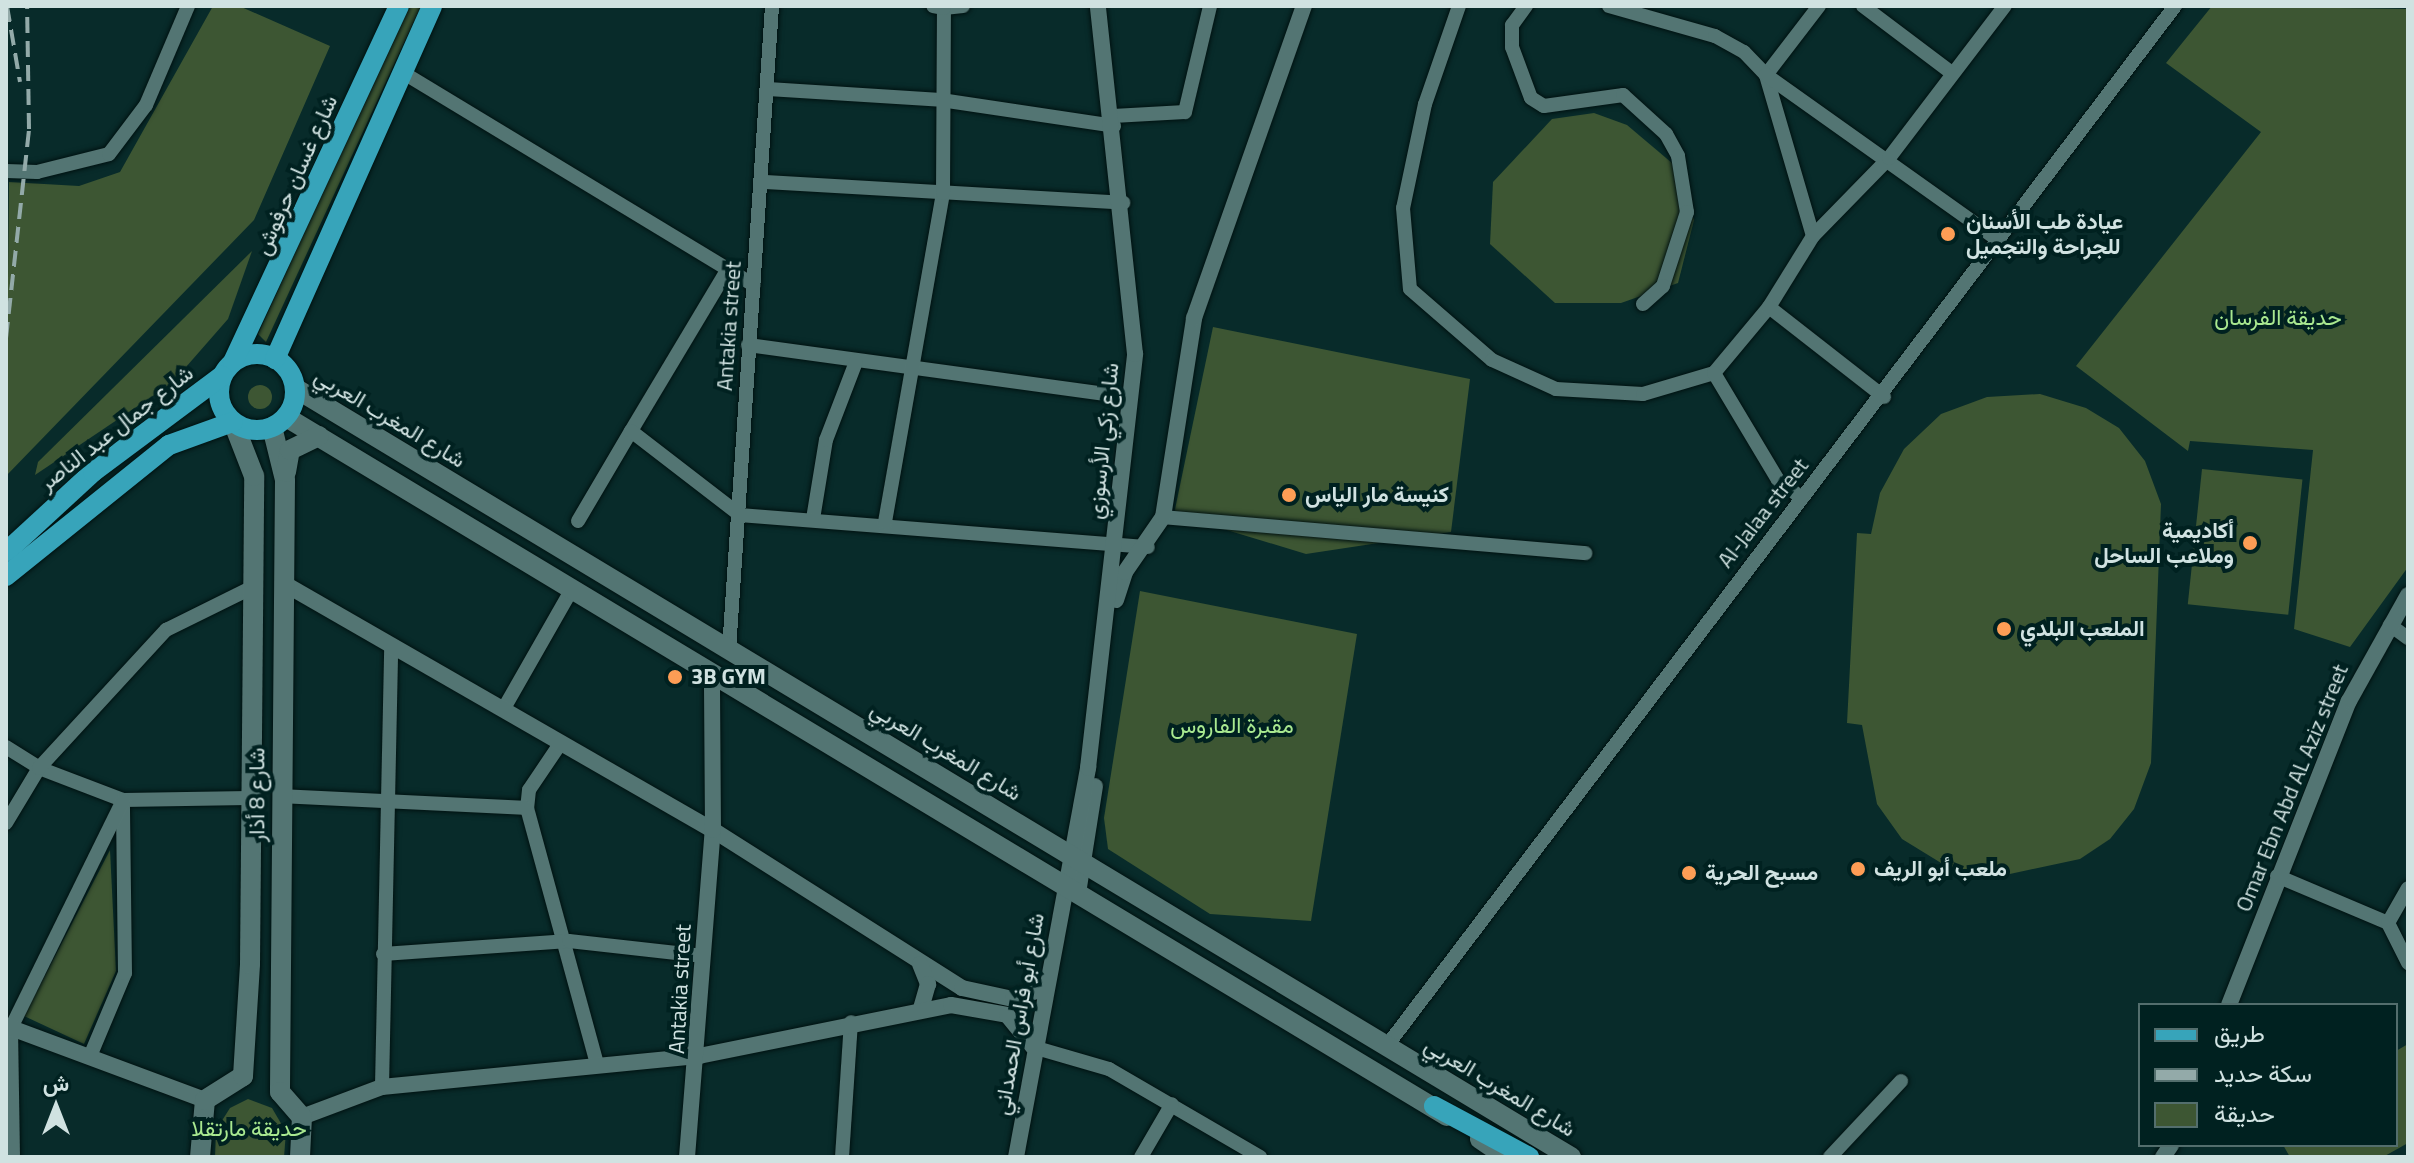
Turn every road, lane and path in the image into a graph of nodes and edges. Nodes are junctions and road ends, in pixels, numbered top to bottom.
1 (188, 6) edge
2 (399, 6) edge
3 (432, 6) edge
4 (772, 6) edge
5 (963, 6) edge
6 (1098, 6) edge
7 (1210, 6) edge
8 (1304, 6) edge
9 (1459, 6) edge
10 (1526, 6) edge
11 (1609, 6) edge
12 (1819, 6) edge
13 (1863, 6) edge
14 (2005, 6) edge
15 (2175, 6) edge
16 (938, 7) edge
17 (402, 72) junction
18 (1952, 73) junction
19 (1766, 75) junction
20 (768, 89) junction
21 (941, 100) junction
22 (1114, 121) junction
23 (1889, 158) junction
24 (6, 171) edge
25 (764, 182) junction
26 (943, 193) junction
27 (1123, 203) junction
28 (1813, 236) junction
29 (2000, 241) junction
30 (725, 274) junction
31 (754, 285) junction
32 (1643, 304) dead end
33 (1769, 307) junction
34 (748, 345) junction
35 (275, 359) junction
36 (856, 362) junction
37 (917, 368) junction
38 (228, 369) junction
39 (1714, 373) junction
40 (295, 388) junction
41 (1129, 397) junction
42 (1884, 397) junction
43 (233, 422) junction
44 (279, 422) junction
45 (631, 431) junction
46 (319, 436) junction
47 (285, 480) junction
48 (1802, 498) junction
49 (740, 515) junction
50 (1163, 517) junction
51 (813, 519) junction
52 (578, 521) dead end
53 (885, 522) junction
54 (1113, 546) junction
55 (1148, 547) junction
56 (6, 552) edge
57 (1585, 553) dead end
58 (6, 576) edge
59 (283, 583) junction
60 (255, 586) junction
61 (571, 591) junction
62 (2408, 595) edge
63 (2390, 625) junction
64 (2408, 638) edge
65 (391, 645) junction
66 (729, 650) junction
67 (712, 678) junction
68 (503, 710) junction
69 (560, 744) junction
70 (6, 747) edge
71 (39, 768) junction
72 (281, 796) junction
73 (249, 798) junction
74 (387, 799) junction
75 (123, 800) junction
76 (527, 808) junction
77 (6, 823) edge
78 (713, 830) junction
79 (1078, 858) junction
80 (2277, 876) junction
81 (1072, 883) junction
82 (2408, 888) edge
83 (2388, 923) junction
84 (569, 941) junction
85 (383, 954) junction
86 (703, 956) junction
87 (2408, 963) edge
88 (920, 964) junction
89 (1042, 989) junction
90 (2230, 1003) edge
91 (921, 1009) junction
92 (851, 1022) junction
93 (9, 1027) edge
94 (1033, 1047) junction
95 (1386, 1047) junction
96 (91, 1054) junction
97 (699, 1056) junction
98 (597, 1064) junction
99 (243, 1076) junction
100 (1901, 1081) dead end
101 (382, 1087) junction
102 (280, 1092) junction
103 (205, 1100) junction
104 (1172, 1104) junction
105 (1434, 1106) junction
106 (302, 1117) junction
107 (13, 1157) edge
108 (200, 1157) edge
109 (300, 1157) edge
110 (687, 1157) edge
111 (842, 1157) edge
112 (1016, 1157) edge
113 (1141, 1157) edge
114 (1260, 1157) edge
115 (1507, 1157) edge
116 (1529, 1157) edge
117 (1571, 1157) edge
118 (1830, 1157) edge

1 - 24 street
2 - 38 main road, شارع غسان حرفوش
3 - 17 main road
4 - 20 street, Antakia street
5 - 16 street
6 - 22 street, شارع زكي الأرسوزي
7 - 22 street
8 - 50 street
9 - 39 street
10 - 32 street
11 - 19 street
12 - 19 street
13 - 18 street
14 - 18 street
15 - 29 street, Al-Jalaa street
16 - 21 street
17 - 30 street
17 - 35 main road
18 - 23 street
19 - 23 street
19 - 28 street
20 - 21 street
20 - 25 street, Antakia street
21 - 22 street
21 - 26 street
22 - 27 street, شارع زكي الأرسوزي
23 - 28 street
23 - 29 street
25 - 26 street
25 - 31 street, Antakia street
26 - 27 street
26 - 37 street
27 - 41 street, شارع زكي الأرسوزي
28 - 33 street
29 - 42 street, Al-Jalaa street
30 - 31 street
30 - 45 street
31 - 34 street, Antakia street
33 - 39 street
33 - 42 street
34 - 36 street
34 - 49 street, Antakia street
35 - 38 main road
35 - 40 main road
36 - 37 street
36 - 51 street
37 - 41 street
37 - 53 street
38 - 43 main road
38 - 56 main road, شارع جمال عبد الناصر
39 - 48 street
40 - 44 main road
40 - 66 main road, شارع المغرب العربي
41 - 54 street, شارع زكي الأرسوزي
42 - 48 street, Al-Jalaa street
43 - 44 main road
43 - 58 main road
43 - 60 main road
44 - 46 main road
44 - 47 main road, شارع 8 أذار
45 - 49 street
45 - 52 street
46 - 47 main road
46 - 61 main road
47 - 59 main road, شارع 8 أذار
48 - 95 street, Al-Jalaa street
49 - 51 street
49 - 66 street, Antakia street
50 - 55 street
50 - 57 street
51 - 53 street
53 - 54 street
54 - 55 street
54 - 79 street, شارع زكي الأرسوزي
55 - 79 street
59 - 65 street
59 - 72 main road, شارع 8 أذار
60 - 71 street
60 - 73 main road
61 - 67 main road
61 - 68 street
62 - 63 street, Omar Ebn Abd AL Aziz street
63 - 64 street
63 - 80 street, Omar Ebn Abd AL Aziz street
65 - 68 street
65 - 74 street
66 - 79 main road, شارع المغرب العربي
67 - 78 street, Antakia street
67 - 81 main road
68 - 69 street
69 - 76 street
69 - 78 street
70 - 71 street
71 - 75 street
71 - 77 street
72 - 74 street
72 - 102 main road, شارع 8 أذار
73 - 75 street
73 - 99 main road
74 - 76 street
74 - 85 street
75 - 93 street
75 - 96 street
76 - 84 street
78 - 86 street, Antakia street
78 - 88 street
79 - 81 street, شارع زكي الأرسوزي
79 - 95 main road, شارع المغرب العربي
80 - 83 street
80 - 90 street, Omar Ebn Abd AL Aziz street
81 - 89 street, شارع أبو فراس الحمداني
81 - 105 main road
82 - 83 street
83 - 87 street
84 - 85 street
84 - 86 street
84 - 98 street
85 - 101 street
86 - 97 street, Antakia street
88 - 89 street
88 - 91 street
89 - 94 street, شارع أبو فراس الحمداني
91 - 92 street
91 - 94 street
92 - 97 street
92 - 111 street
93 - 96 street
93 - 107 street
94 - 104 street
94 - 112 street, شارع أبو فراس الحمداني
95 - 117 main road, شارع المغرب العربي
96 - 103 street
97 - 98 street
97 - 110 street, Antakia street
98 - 101 street
99 - 102 main road
99 - 103 main road
100 - 118 street
101 - 106 street
102 - 106 main road
103 - 108 main road
104 - 113 street
104 - 114 street
105 - 115 main road
105 - 116 main road
106 - 109 main road

